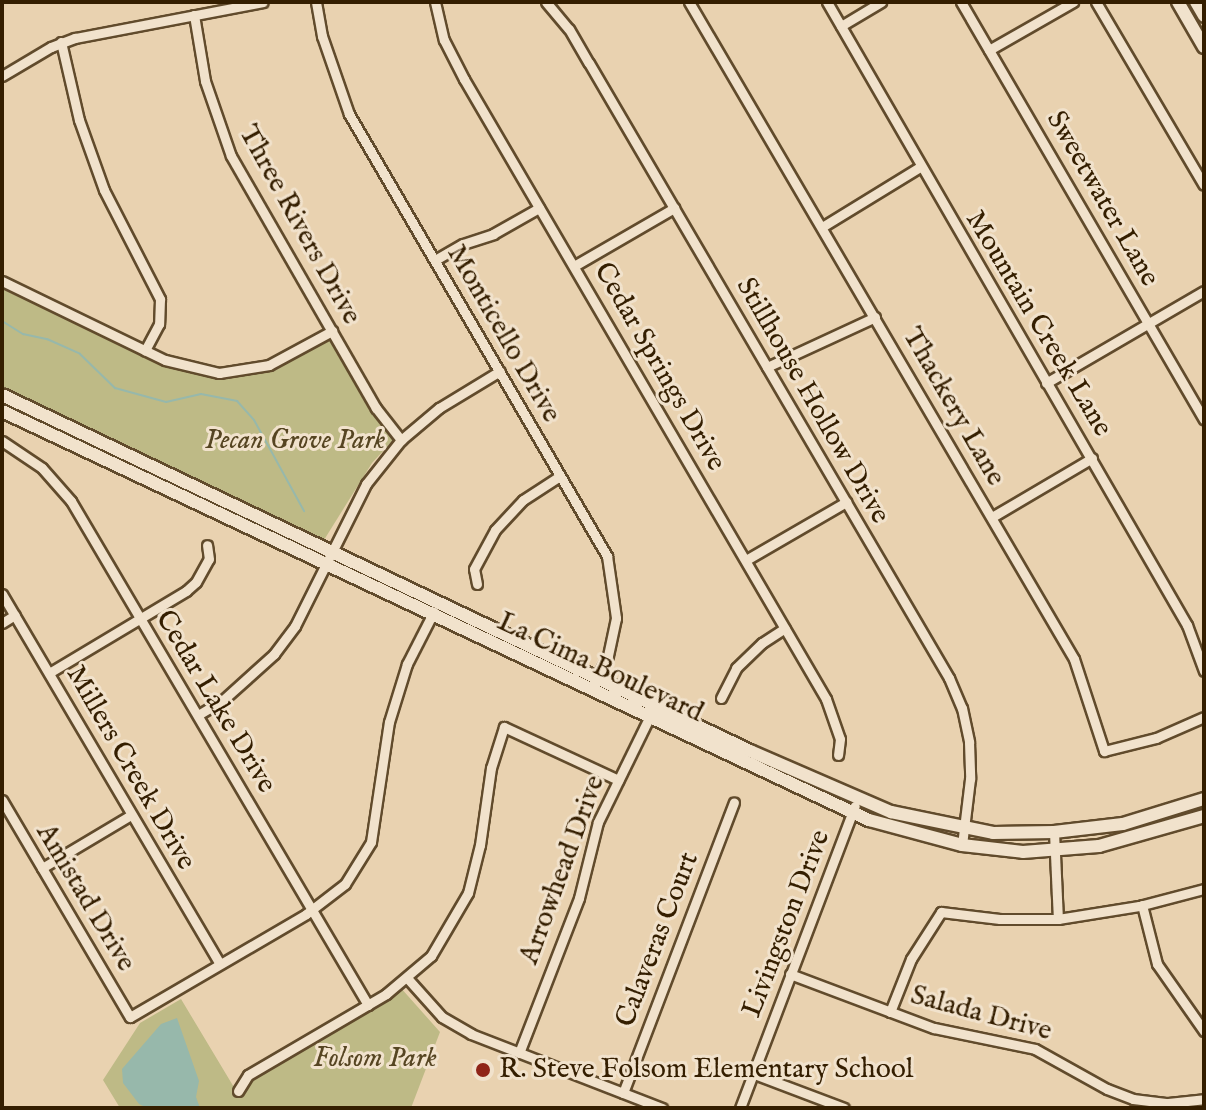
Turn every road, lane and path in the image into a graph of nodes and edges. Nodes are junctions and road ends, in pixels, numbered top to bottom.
1 (263, 2) edge
2 (316, 2) edge
3 (435, 2) edge
4 (546, 2) edge
5 (689, 2) edge
6 (827, 2) edge
7 (881, 2) edge
8 (961, 2) edge
9 (1073, 2) edge
10 (1096, 2) edge
11 (1178, 2) edge
12 (1201, 8) edge
13 (194, 15) junction
14 (1186, 16) junction
15 (841, 26) junction
16 (61, 42) junction
17 (1204, 47) edge
18 (989, 50) junction
19 (2, 76) edge
20 (920, 167) junction
21 (1204, 185) edge
22 (539, 208) junction
23 (674, 208) junction
24 (822, 227) junction
25 (435, 260) junction
26 (574, 266) junction
27 (2, 281) edge
28 (1204, 291) edge
29 (875, 317) junction
30 (1148, 323) junction
31 (332, 331) junction
32 (145, 350) junction
33 (767, 367) junction
34 (500, 371) junction
35 (1046, 383) junction
36 (2, 395) edge
37 (2, 411) edge
38 (1204, 419) edge
39 (401, 440) junction
40 (2, 441) edge
41 (1092, 458) junction
42 (560, 476) junction
43 (846, 502) junction
44 (992, 517) junction
45 (207, 545) dead end
46 (331, 551) junction
47 (746, 560) junction
48 (326, 565) junction
49 (477, 584) dead end
50 (2, 594) edge
51 (439, 601) junction
52 (15, 615) junction
53 (431, 615) junction
54 (140, 619) junction
55 (2, 623) edge
56 (785, 628) junction
57 (1204, 671) edge
58 (49, 673) junction
59 (597, 677) junction
60 (589, 689) junction
61 (721, 698) dead end
62 (655, 705) junction
63 (198, 715) junction
64 (1204, 717) edge
65 (649, 718) junction
66 (838, 755) dead end
67 (618, 780) junction
68 (857, 799) junction
69 (1204, 799) edge
70 (2, 800) edge
71 (734, 802) dead end
72 (853, 812) junction
73 (131, 815) junction
74 (1204, 816) edge
75 (965, 828) junction
76 (1054, 832) junction
77 (962, 845) junction
78 (1055, 848) junction
79 (42, 868) junction
80 (1204, 889) edge
81 (1142, 905) junction
82 (312, 910) junction
83 (1058, 919) junction
84 (220, 964) junction
85 (790, 974) junction
86 (408, 979) junction
87 (368, 1005) junction
88 (890, 1012) junction
89 (1204, 1031) edge
90 (519, 1053) junction
91 (754, 1074) junction
92 (238, 1091) dead end
93 (623, 1093) junction
94 (1204, 1099) edge
95 (662, 1108) edge
96 (740, 1108) edge
97 (844, 1108) edge

1 - 13 street
2 - 25 street, Monticello Drive
3 - 22 street, Cedar Springs Drive
4 - 23 street, Stillhouse Hollow Drive
5 - 24 street, Thackery Lane
6 - 15 street, Mountain Creek Lane
7 - 15 street
8 - 18 street, Sweetwater Lane
9 - 18 street
10 - 21 street
11 - 14 street
12 - 14 street
13 - 16 street
13 - 31 street, Three Rivers Drive
14 - 17 street
15 - 20 street, Mountain Creek Lane
16 - 19 street
16 - 32 street
18 - 30 street, Sweetwater Lane
20 - 24 street
20 - 35 street, Mountain Creek Lane
22 - 25 street
22 - 26 street, Cedar Springs Drive
23 - 26 street
23 - 33 street, Stillhouse Hollow Drive
24 - 29 street, Thackery Lane
25 - 34 street, Monticello Drive
26 - 47 street, Cedar Springs Drive
27 - 32 street
28 - 30 street
29 - 33 street
29 - 44 street, Thackery Lane
30 - 35 street
30 - 38 street, Sweetwater Lane
31 - 32 street
31 - 39 street, Three Rivers Drive
33 - 43 street, Stillhouse Hollow Drive
34 - 39 street
34 - 42 street, Monticello Drive
35 - 41 street, Mountain Creek Lane
36 - 46 street, La Cima Boulevard
37 - 48 street, La Cima Boulevard
39 - 46 street
40 - 54 street, Cedar Lake Drive
41 - 44 street
41 - 57 street, Mountain Creek Lane
42 - 49 street
42 - 59 street, Monticello Drive
43 - 47 street
43 - 75 street, Stillhouse Hollow Drive
44 - 64 street, Thackery Lane
45 - 54 street
46 - 48 street
46 - 51 street, La Cima Boulevard
47 - 56 street, Cedar Springs Drive
48 - 53 street, La Cima Boulevard
48 - 63 street
50 - 52 street, Millers Creek Drive
51 - 53 street
51 - 59 street, La Cima Boulevard
52 - 55 street
52 - 58 street, Millers Creek Drive
53 - 60 street, La Cima Boulevard
53 - 82 street
54 - 58 street
54 - 63 street, Cedar Lake Drive
56 - 61 street
56 - 66 street, Cedar Springs Drive
58 - 73 street, Millers Creek Drive
59 - 60 street, Monticello Drive
59 - 62 street, La Cima Boulevard
60 - 65 street, La Cima Boulevard
62 - 65 street, Arrowhead Drive
62 - 68 street, La Cima Boulevard
63 - 82 street, Cedar Lake Drive
65 - 67 street, Arrowhead Drive
65 - 72 street, La Cima Boulevard
67 - 86 street
67 - 90 street, Arrowhead Drive
68 - 72 street, Livingston Drive
68 - 75 street, La Cima Boulevard
69 - 76 street, La Cima Boulevard
70 - 79 street, Amistad Drive
71 - 93 street, Calaveras Court
72 - 77 street, La Cima Boulevard
72 - 85 street, Livingston Drive
73 - 79 street
73 - 84 street, Millers Creek Drive
74 - 78 street, La Cima Boulevard
75 - 76 street, La Cima Boulevard
75 - 77 street, Stillhouse Hollow Drive
76 - 78 street
77 - 78 street, La Cima Boulevard
78 - 83 street
79 - 84 street, Amistad Drive
80 - 81 street
81 - 83 street
81 - 89 street
82 - 84 street
82 - 87 street, Cedar Lake Drive
83 - 88 street
85 - 88 street, Salada Drive
85 - 91 street, Livingston Drive
86 - 87 street
86 - 90 street
87 - 92 street
88 - 94 street, Salada Drive
90 - 93 street
91 - 96 street, Livingston Drive
91 - 97 street
93 - 95 street

